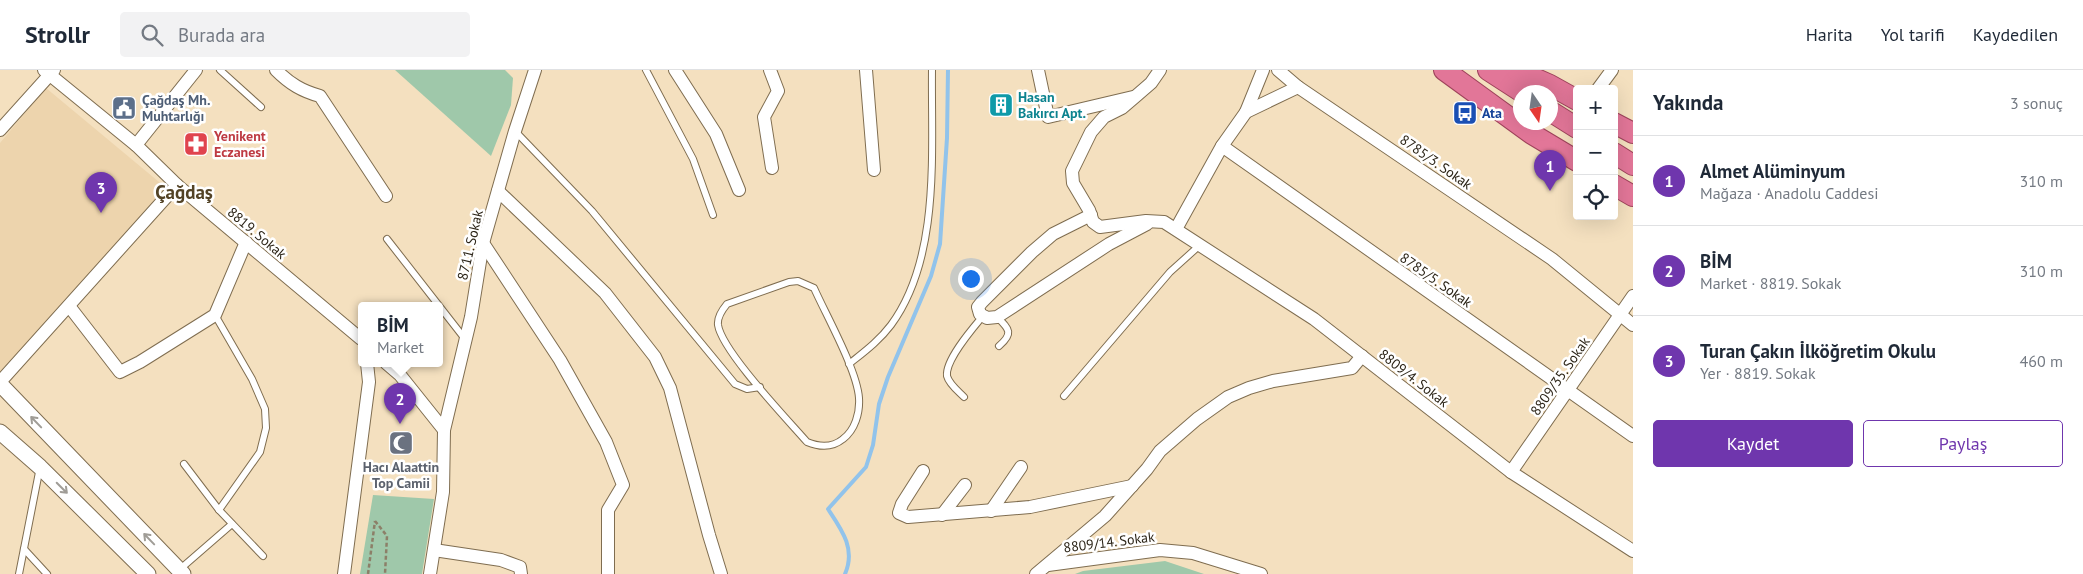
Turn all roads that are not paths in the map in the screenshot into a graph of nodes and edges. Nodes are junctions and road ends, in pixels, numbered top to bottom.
1 (196, 70) edge
2 (220, 70) edge
3 (276, 70) edge
4 (536, 70) edge
5 (646, 70) edge
6 (675, 70) edge
7 (770, 70) edge
8 (866, 70) edge
9 (932, 70) edge
10 (1038, 70) edge
11 (1160, 70) edge
12 (1263, 70) edge
13 (1278, 70) edge
14 (1444, 70) edge
15 (1488, 70) edge
16 (1516, 70) edge
17 (1612, 70) edge
18 (50, 72) edge
19 (1601, 85) edge
20 (1513, 86) edge
21 (1298, 87) junction
22 (1136, 96) junction
23 (1573, 98) edge
24 (261, 107) dead end
25 (1246, 112) junction
26 (1558, 116) edge
27 (1573, 125) edge
28 (1618, 125) edge
29 (0, 130) edge
30 (515, 132) junction
31 (1633, 134) edge
32 (136, 145) junction
33 (1222, 146) junction
34 (1618, 156) edge
35 (1573, 159) edge
36 (1633, 165) edge
37 (772, 168) dead end
38 (874, 170) dead end
39 (177, 185) junction
40 (1618, 187) edge
41 (739, 190) dead end
42 (498, 192) junction
43 (386, 196) dead end
44 (1633, 196) edge
45 (713, 215) dead end
46 (1091, 215) junction
47 (1152, 221) junction
48 (1176, 229) junction
49 (387, 239) dead end
50 (246, 242) junction
51 (484, 243) junction
52 (1200, 245) junction
53 (1633, 296) edge
54 (436, 302) edge
55 (68, 306) junction
56 (443, 311) edge
57 (1620, 314) junction
58 (215, 315) junction
59 (982, 316) junction
60 (997, 317) junction
61 (1633, 325) edge
62 (358, 336) edge
63 (465, 339) junction
64 (999, 346) dead end
65 (1362, 356) junction
66 (849, 364) junction
67 (367, 367) edge
68 (391, 367) edge
69 (0, 383) edge
70 (760, 387) junction
71 (1567, 392) junction
72 (1064, 396) dead end
73 (964, 397) dead end
74 (444, 430) junction
75 (0, 432) edge
76 (1633, 436) edge
77 (184, 464) dead end
78 (40, 467) junction
79 (1021, 467) dead end
80 (924, 471) dead end
81 (1511, 472) junction
82 (965, 485) dead end
83 (1132, 486) junction
84 (219, 510) junction
85 (991, 511) junction
86 (942, 515) junction
87 (232, 524) junction
88 (24, 549) junction
89 (434, 550) junction
90 (1633, 551) edge
91 (263, 556) dead end
92 (1048, 565) junction
93 (181, 572) edge
94 (19, 574) edge
95 (47, 574) edge
96 (148, 574) edge
97 (344, 574) edge
98 (430, 574) edge
99 (521, 574) edge
100 (608, 574) edge
101 (721, 574) edge
102 (1036, 574) edge
103 (1261, 574) edge

1 - 32 street
2 - 24 lane
3 - 43 street
4 - 30 street, 8711. Sokak
5 - 45 lane
6 - 41 street
7 - 37 street
8 - 38 street
9 - 66 lane
10 - 22 street
11 - 22 street
12 - 25 street
13 - 21 street, 8785/3. Sokak
14 - 35 highway
15 - 20 highway
16 - 23 highway
17 - 19 street
18 - 29 street
18 - 32 street, 8819. Sokak
21 - 25 street
21 - 57 street, 8785/3. Sokak
22 - 46 street
25 - 33 street
26 - 27 highway
28 - 31 highway
30 - 42 street, 8711. Sokak
30 - 70 lane
32 - 39 street, 8819. Sokak
33 - 48 street
33 - 71 street, 8785/5. Sokak
34 - 36 highway
39 - 50 street, 8819. Sokak
39 - 55 street
40 - 44 highway
42 - 51 street, 8711. Sokak
42 - 101 street
46 - 47 street
46 - 59 street
47 - 48 street, 8809/4. Sokak
47 - 60 street
48 - 52 street, 8809/4. Sokak
49 - 54 lane
50 - 58 street
50 - 62 street, 8819. Sokak
51 - 63 street, 8711. Sokak
51 - 100 street
52 - 65 street, 8809/4. Sokak
52 - 72 lane
53 - 57 street, 8809/35. Sokak
55 - 58 street
55 - 69 street
56 - 63 lane
57 - 61 street, 8785/3. Sokak
57 - 71 street, 8809/35. Sokak
58 - 84 lane
59 - 60 street
59 - 73 lane
60 - 64 lane
63 - 74 street, 8711. Sokak
65 - 81 street, 8809/4. Sokak
65 - 83 street
66 - 70 lane
66 - 70 lane
67 - 97 street
68 - 74 street
93 -> 69 street
71 - 76 street, 8785/5. Sokak
71 - 81 street, 8809/35. Sokak
74 - 89 street
75 - 78 street
77 - 84 lane
78 - 88 lane
78 -> 96 street
79 - 85 street
80 - 86 street
81 - 90 street, 8809/4. Sokak
82 - 86 street
83 - 85 street
83 - 92 street
84 - 87 lane
85 - 86 street
87 - 91 lane
87 - 93 lane
88 - 94 lane
88 - 95 lane
89 - 98 street
89 - 99 street
92 - 102 street
92 - 103 street, 8809/14. Sokak

